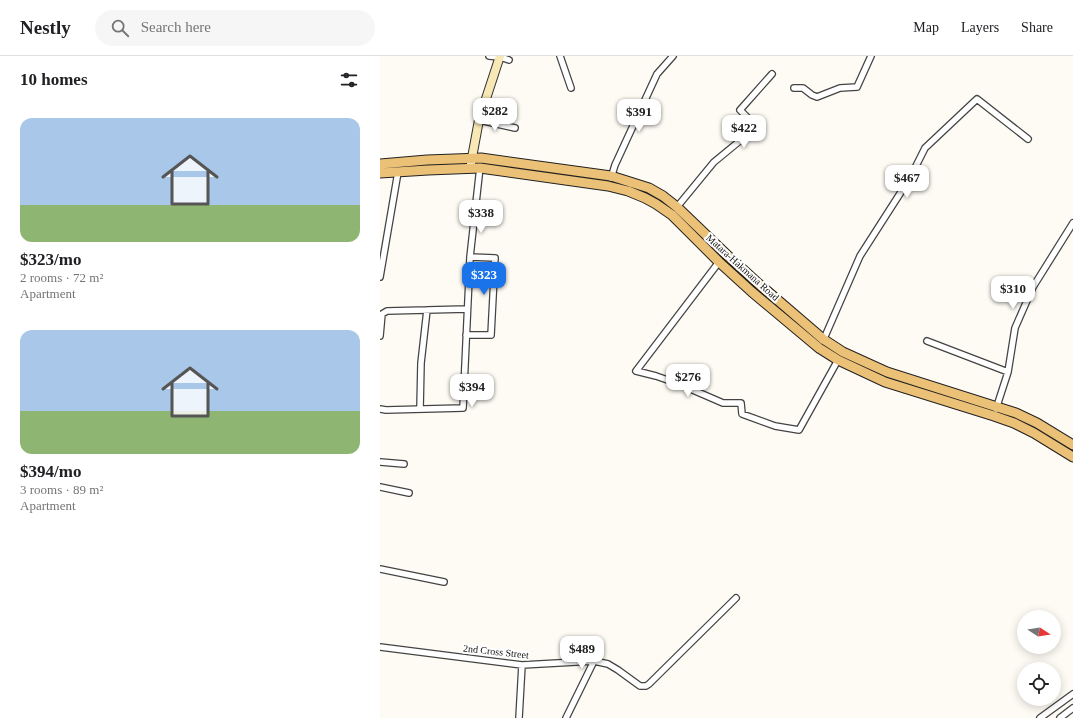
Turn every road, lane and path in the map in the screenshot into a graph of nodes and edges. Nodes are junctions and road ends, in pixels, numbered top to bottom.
1 (489, 56) edge
2 (560, 56) edge
3 (673, 56) edge
4 (871, 56) edge
5 (500, 57) edge
6 (509, 60) dead end
7 (772, 74) dead end
8 (571, 88) dead end
9 (794, 88) dead end
10 (507, 108) dead end
11 (479, 120) junction
12 (503, 125) junction
13 (515, 128) dead end
14 (1028, 140) dead end
15 (472, 158) junction
16 (482, 158) junction
17 (380, 164) edge
18 (470, 168) junction
19 (480, 168) junction
20 (398, 172) junction
21 (380, 173) edge
22 (611, 176) junction
23 (608, 186) junction
24 (677, 207) junction
25 (1073, 223) edge
26 (470, 257) junction
27 (719, 262) junction
28 (380, 277) edge
29 (467, 309) junction
30 (427, 310) junction
31 (380, 336) edge
32 (466, 336) junction
33 (824, 339) junction
34 (927, 341) dead end
35 (819, 348) junction
36 (838, 360) junction
37 (1008, 372) junction
38 (380, 409) edge
39 (420, 409) junction
40 (996, 411) junction
41 (1073, 445) edge
42 (1073, 457) edge
43 (380, 462) edge
44 (404, 464) dead end
45 (380, 488) edge
46 (409, 493) dead end
47 (380, 569) edge
48 (444, 582) dead end
49 (736, 598) dead end
50 (380, 647) edge
51 (594, 661) junction
52 (522, 665) junction
53 (1073, 694) edge
54 (1073, 708) edge
55 (518, 718) edge
56 (566, 718) edge
57 (1040, 718) edge
58 (1060, 718) edge

1 - 5 street
2 - 8 street
3 - 22 street
4 - 9 street
5 - 6 street
5 - 11 main road
7 - 24 street
10 - 12 street
11 - 12 street
11 - 15 main road
12 - 13 street
14 - 33 street
15 - 16 main road, Matara-Hakmana Road
15 - 17 main road, Matara-Hakmana Road
15 - 18 main road
16 - 19 street
16 - 22 main road, Matara-Hakmana Road
18 - 19 main road, Matara-Hakmana Road
18 - 20 main road, Matara-Hakmana Road
19 - 23 main road, Matara-Hakmana Road
19 - 26 street
20 - 21 main road, Matara-Hakmana Road
20 - 28 street
22 - 23 street
22 - 24 main road, Matara-Hakmana Road
23 - 27 main road, Matara-Hakmana Road
24 - 33 main road, Matara-Hakmana Road
25 - 37 street
26 - 29 street
26 - 32 street
27 - 35 main road, Matara-Hakmana Road
27 - 36 street
29 - 30 street
29 - 32 street
30 - 31 street
30 - 39 street
32 - 39 street
33 - 35 street
33 - 40 main road, Matara-Hakmana Road
34 - 37 street
35 - 36 main road, Matara-Hakmana Road
36 - 40 main road, Matara-Hakmana Road
37 - 40 street
38 - 39 street
40 - 41 main road, Matara-Hakmana Road
40 - 42 main road, Matara-Hakmana Road
43 - 44 street
45 - 46 street
47 - 48 street
49 - 51 street, 2nd Cross Street
50 - 52 street, 2nd Cross Street
51 - 52 street, 2nd Cross Street
51 - 56 street
52 - 55 street
53 - 57 street
54 - 58 street

